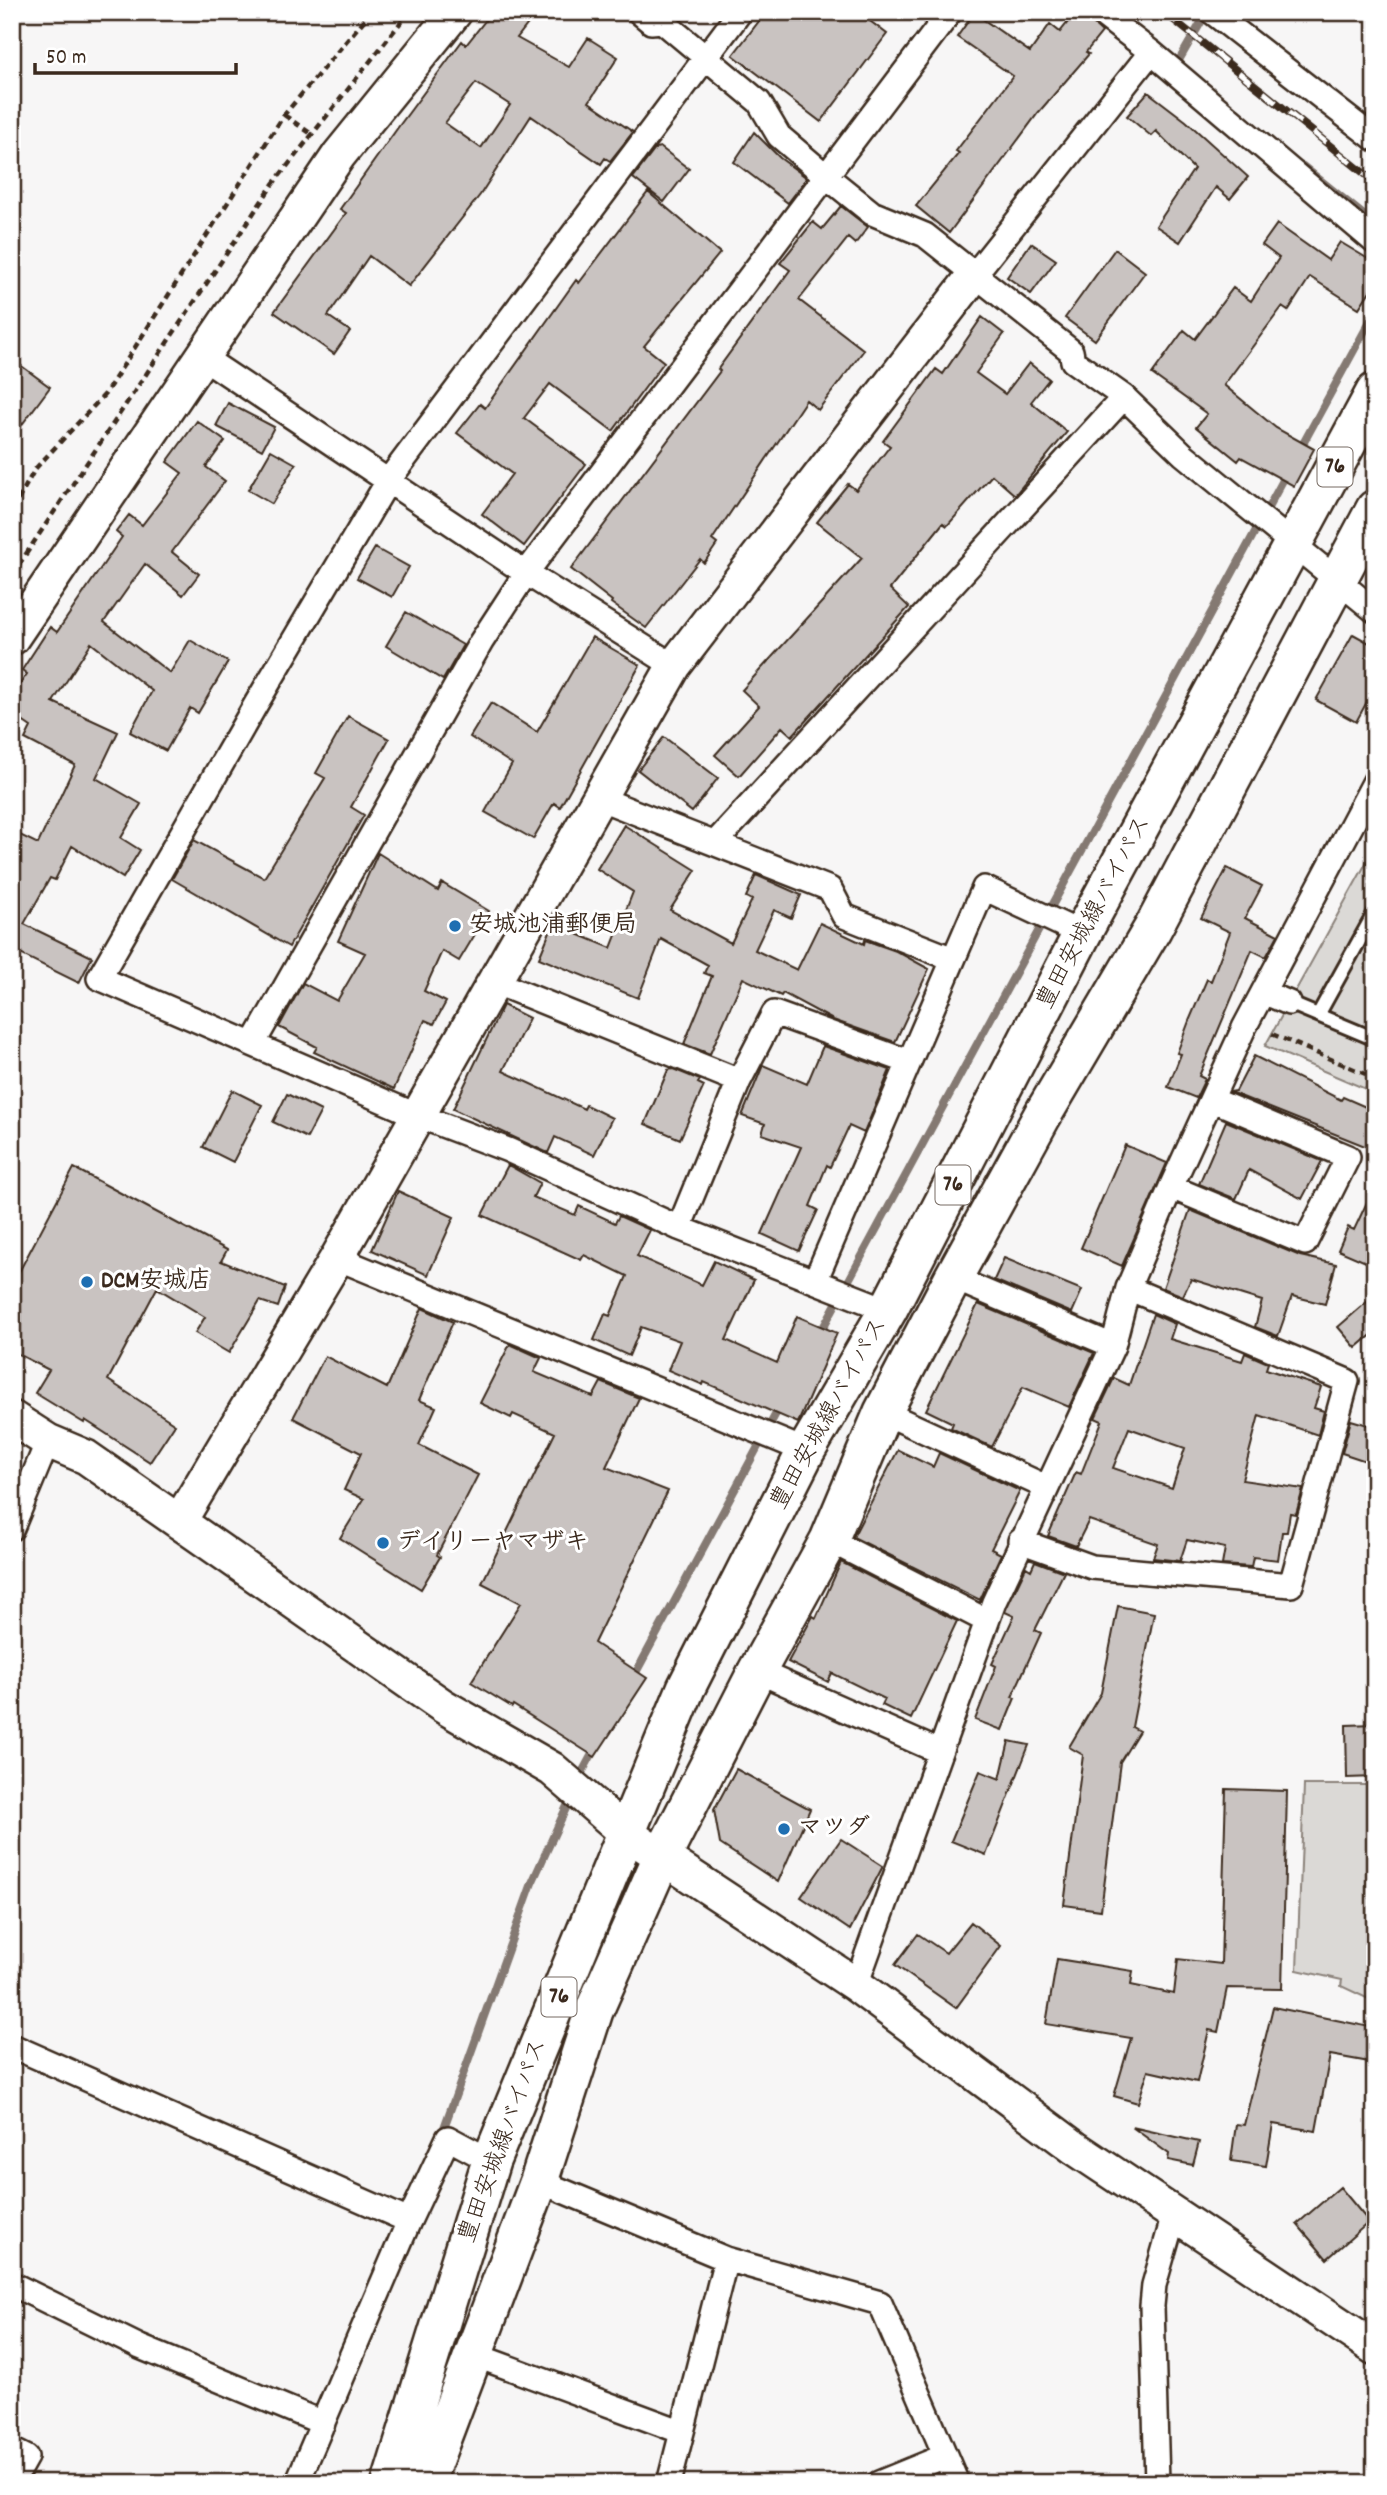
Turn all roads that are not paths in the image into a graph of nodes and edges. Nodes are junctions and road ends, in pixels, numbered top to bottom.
1 (455, 12) edge
2 (639, 12) edge
3 (740, 12) edge
4 (950, 12) edge
5 (1098, 12) edge
6 (1217, 14) edge
7 (1151, 52) junction
8 (705, 56) junction
9 (1375, 139) edge
10 (826, 176) junction
11 (1375, 242) edge
12 (975, 274) junction
13 (201, 356) junction
14 (1375, 391) edge
15 (1124, 397) junction
16 (388, 481) junction
17 (1375, 509) edge
18 (1295, 543) junction
19 (526, 573) junction
20 (1336, 581) junction
21 (1375, 611) edge
22 (12, 638) edge
23 (674, 666) junction
24 (1375, 781) edge
25 (601, 799) junction
26 (716, 842) junction
27 (1375, 912) edge
28 (1082, 934) junction
29 (953, 959) junction
30 (494, 982) junction
31 (1263, 992) junction
32 (1289, 1003) joint
33 (1318, 1015) junction
34 (1375, 1039) edge
35 (253, 1044) junction
36 (909, 1062) junction
37 (739, 1081) junction
38 (1213, 1100) junction
39 (416, 1115) junction
40 (1171, 1187) junction
41 (679, 1228) junction
42 (337, 1258) junction
43 (953, 1278) junction
44 (815, 1281) junction
45 (1128, 1288) junction
46 (888, 1310) junction
47 (1113, 1346) junction
48 (883, 1412) junction
49 (12, 1418) edge
50 (48, 1441) junction
51 (806, 1451) junction
52 (1046, 1487) junction
53 (179, 1522) junction
54 (12, 1528) edge
55 (828, 1540) junction
56 (1020, 1541) junction
57 (987, 1621) junction
58 (757, 1671) junction
59 (940, 1752) junction
60 (626, 1833) junction
61 (662, 1857) junction
62 (856, 1984) junction
63 (12, 2046) edge
64 (491, 2161) junction
65 (539, 2181) junction
66 (1174, 2215) junction
67 (409, 2221) junction
68 (726, 2259) junction
69 (12, 2284) edge
70 (1375, 2348) edge
71 (472, 2354) junction
72 (323, 2423) junction
73 (680, 2431) junction
74 (12, 2450) edge
75 (945, 2456) junction
76 (12, 2482) edge
77 (297, 2483) edge
78 (391, 2483) edge
79 (425, 2483) edge
80 (669, 2483) edge
81 (878, 2483) edge
82 (957, 2483) edge
83 (1157, 2483) edge

1 - 13 street
2 - 8 street
3 - 8 street
4 - 10 street
5 - 7 street
6 - 9 street
7 - 11 street
7 - 12 street
8 - 10 street
8 - 16 street
10 - 12 street
10 - 19 street
12 - 15 street
12 - 23 street
13 - 16 street
13 - 22 street
14 - 18 main road, 豊田安城線バイパス / 76
15 - 18 street
15 - 26 street
16 - 19 street
16 - 35 street
17 - 20 main road, 豊田安城線バイパス / 76
18 - 20 street
18 - 28 main road, 豊田安城線バイパス / 76
19 - 23 street
19 - 35 street
20 - 21 street
20 - 43 main road, 豊田安城線バイパス / 76
23 - 25 street
24 - 31 street
25 - 26 street
25 - 30 street
26 - 29 street
27 - 33 lane
28 - 29 street
28 - 46 main road, 豊田安城線バイパス / 76
29 - 36 street
30 - 37 street
30 - 39 street
31 - 32 street
31 - 38 street
32 - 33 lane
33 - 34 lane
35 - 39 street
36 - 37 street
36 - 44 street
37 - 41 street
38 - 40 street
38 - 40 street
39 - 41 street
39 - 42 street
40 - 45 street
41 - 44 street
42 - 51 street
42 - 53 street
43 - 47 street
43 - 48 main road, 豊田安城線バイパス / 76
44 - 46 street
45 - 47 street
45 - 56 street
46 - 51 main road, 豊田安城線バイパス / 76
47 - 52 street
48 - 52 street
48 - 55 main road, 豊田安城線バイパス / 76
49 - 50 street
50 - 53 street
50 - 54 street
51 - 60 main road, 豊田安城線バイパス / 76
52 - 56 street
53 - 60 street
55 - 57 street
55 - 58 main road, 豊田安城線バイパス / 76
56 - 57 street
57 - 59 street
58 - 59 street
58 - 61 main road, 豊田安城線バイパス / 76
59 - 62 street
60 - 61 street
60 - 64 main road, 豊田安城線バイパス / 76
61 - 62 street
61 - 65 main road, 豊田安城線バイパス / 76
62 - 66 street
63 - 67 street
64 - 67 street
64 - 78 main road, 豊田安城線バイパス / 76
65 - 68 street
65 - 71 main road, 豊田安城線バイパス / 76
66 - 70 street
66 - 83 street
67 - 72 street
68 - 73 street
68 - 75 street
69 - 72 street
71 - 73 street
71 - 79 main road, 豊田安城線バイパス / 76
72 - 77 street
73 - 80 street
74 - 76 street
75 - 81 street
75 - 82 street

